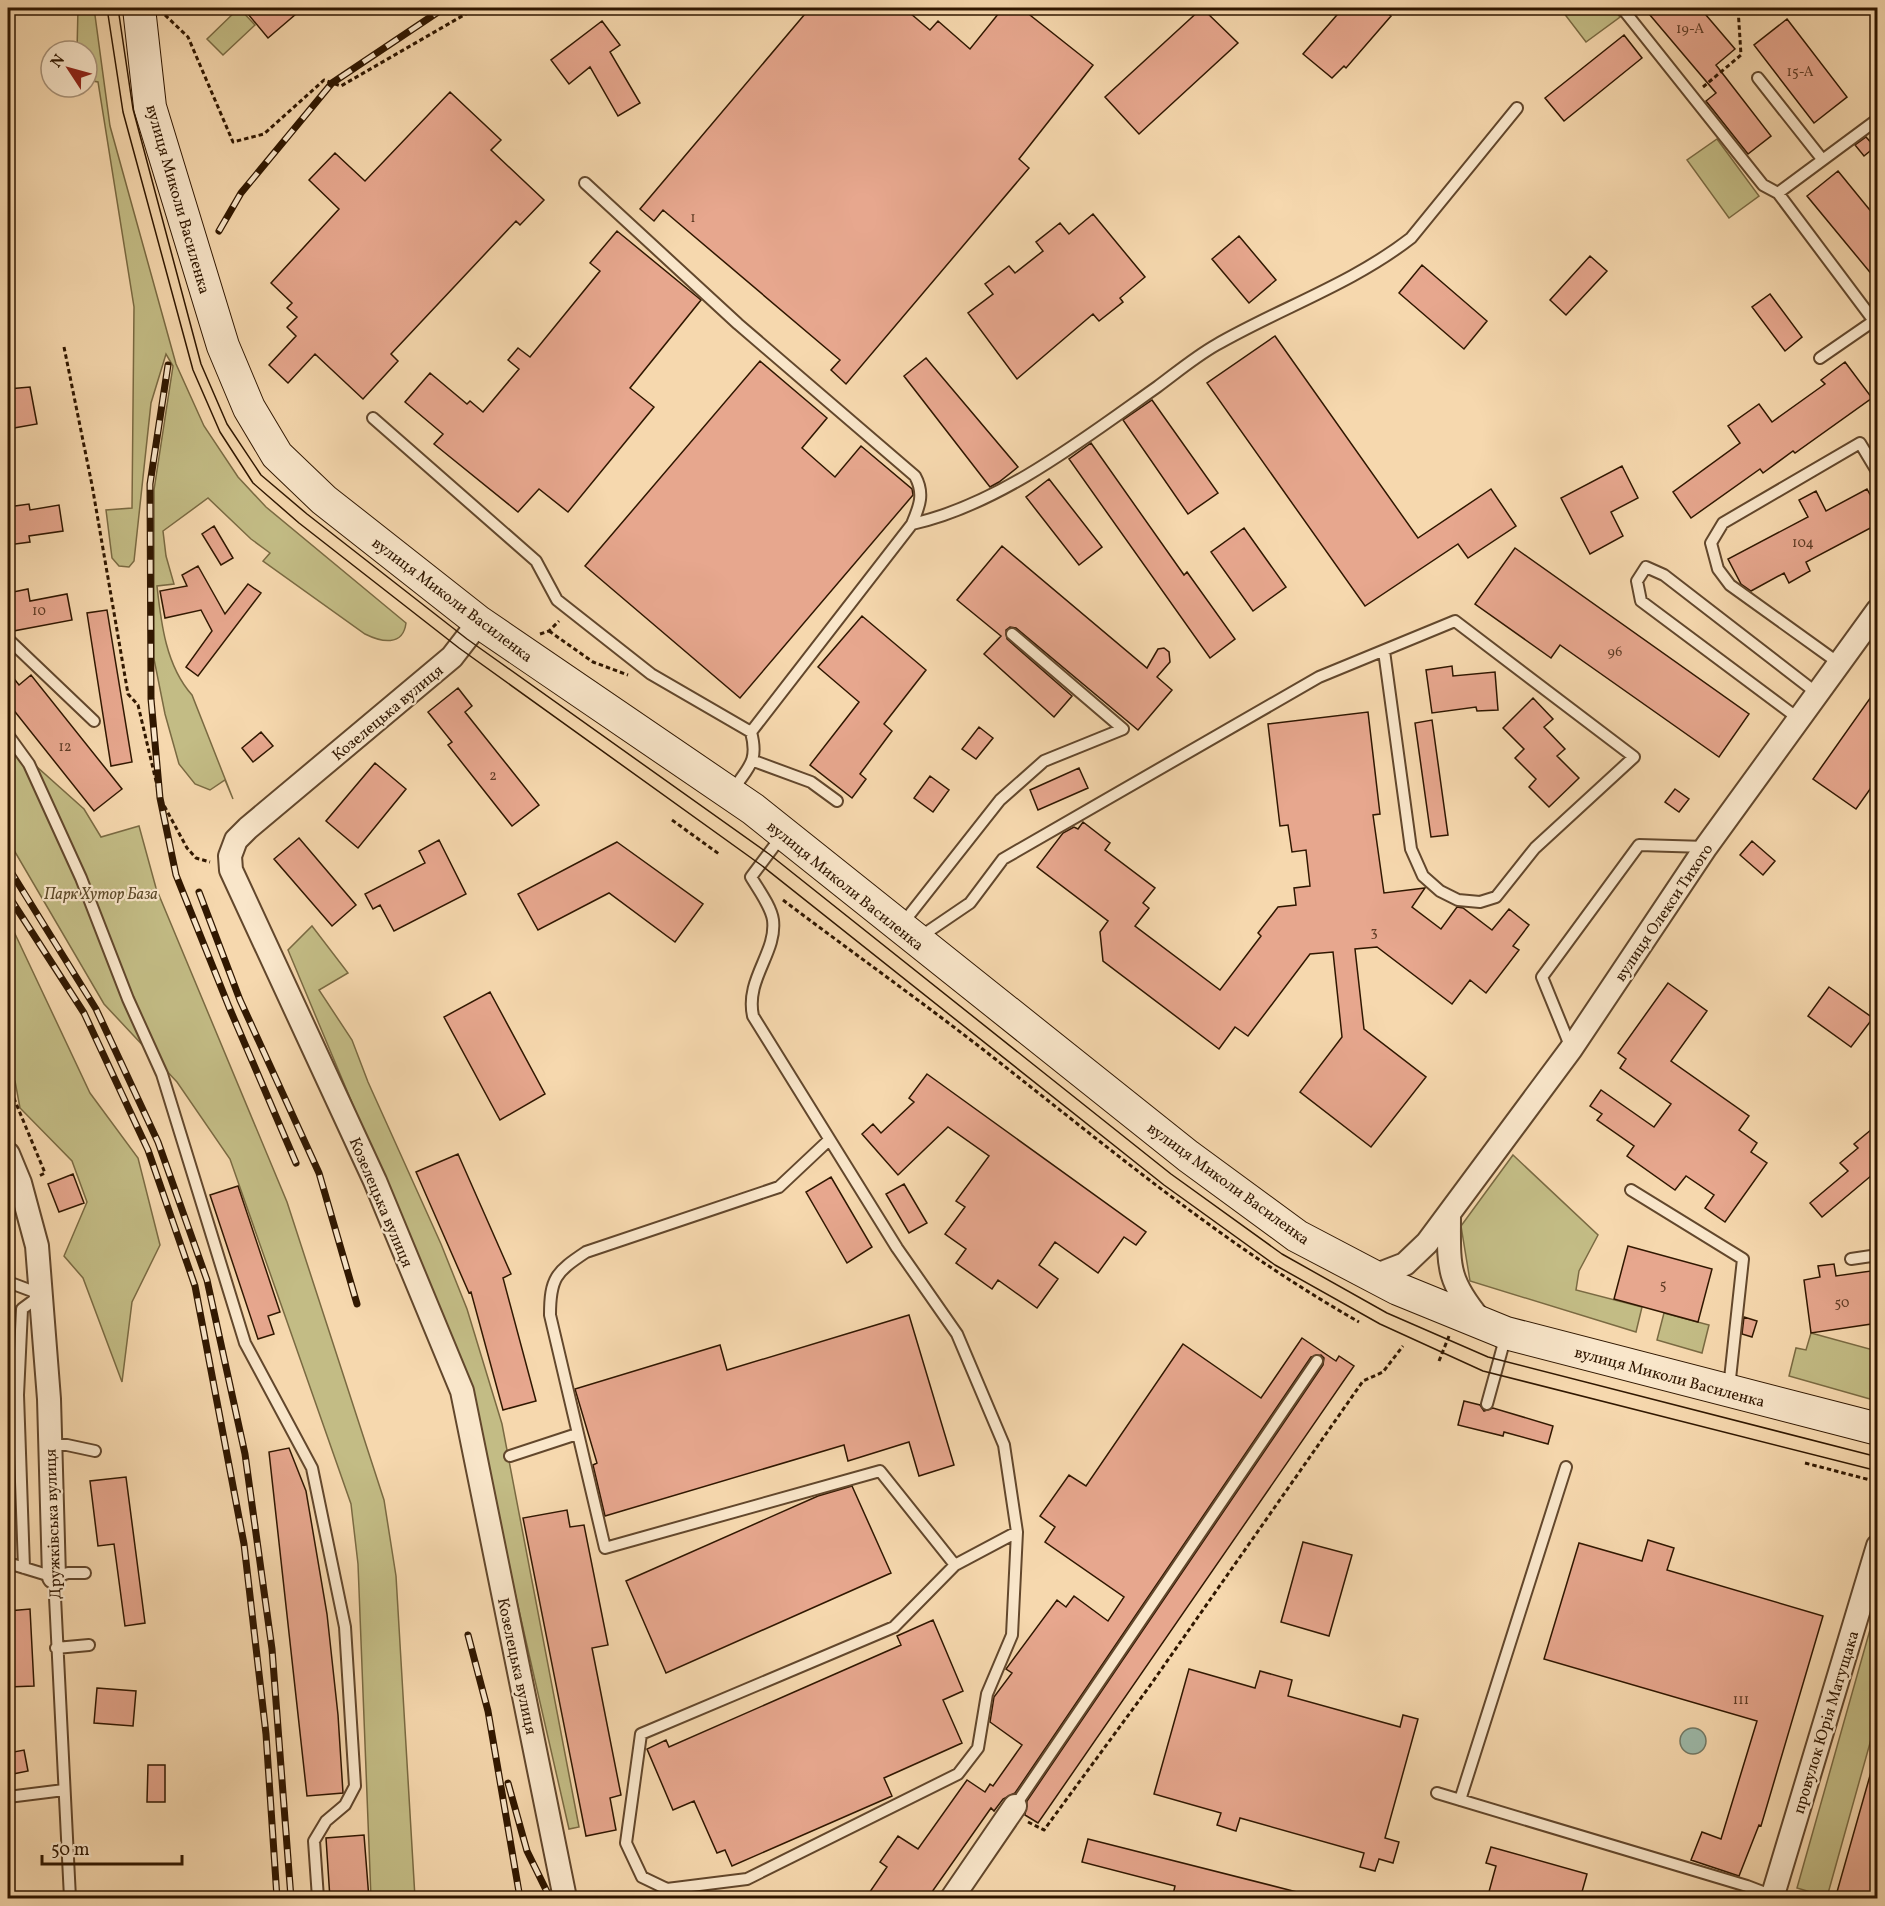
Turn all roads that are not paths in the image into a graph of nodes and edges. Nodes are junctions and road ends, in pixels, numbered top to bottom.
1 (148, 8) edge
2 (1622, 8) edge
3 (1758, 78) dead end
4 (1516, 108) dead end
5 (1878, 119) edge
6 (1822, 159) junction
7 (585, 183) dead end
8 (1778, 193) junction
9 (1876, 319) edge
10 (1820, 358) dead end
11 (373, 418) dead end
12 (1878, 473) edge
13 (912, 524) junction
14 (1878, 610) edge
15 (479, 622) junction
16 (1012, 634) dead end
17 (8, 639) edge
18 (1384, 651) junction
19 (1840, 664) junction
20 (1818, 694) junction
21 (1799, 719) junction
22 (94, 721) dead end
23 (751, 732) junction
24 (8, 735) edge
25 (754, 761) junction
26 (731, 793) junction
27 (837, 801) dead end
28 (783, 834) junction
29 (1706, 847) junction
30 (907, 934) junction
31 (1571, 1049) junction
32 (829, 1140) junction
33 (8, 1154) edge
34 (1631, 1190) dead end
35 (1449, 1214) junction
36 (1878, 1255) edge
37 (1851, 1259) dead end
38 (1374, 1276) junction
39 (8, 1282) edge
40 (41, 1295) junction
41 (1495, 1328) junction
42 (1317, 1361) dead end
43 (1729, 1392) junction
44 (13, 1396) edge
45 (1486, 1404) dead end
46 (1878, 1429) edge
47 (577, 1434) junction
48 (50, 1445) junction
49 (95, 1451) dead end
50 (510, 1456) dead end
51 (1566, 1467) dead end
52 (1017, 1532) junction
53 (1878, 1545) edge
54 (9, 1564) edge
55 (955, 1565) junction
56 (24, 1568) junction
57 (85, 1574) dead end
58 (8, 1576) edge
59 (54, 1577) junction
60 (89, 1645) dead end
61 (56, 1648) junction
62 (64, 1790) junction
63 (1437, 1793) dead end
64 (8, 1797) edge
65 (1460, 1800) junction
66 (1012, 1809) joint
67 (1772, 1897) edge
68 (70, 1899) edge
69 (318, 1899) edge
70 (565, 1899) edge
71 (952, 1899) edge

1 - 15 main road, вулиця Миколи Василенка
2 - 8 lane
3 - 6 lane
4 - 13 lane
5 - 6 lane
6 - 8 lane
7 - 13 lane
8 - 9 lane
9 - 10 lane
11 - 23 lane
12 - 19 lane
13 - 23 lane
14 - 19 street, вулиця Олекси Тихого
15 - 26 main road, вулиця Миколи Василенка
15 - 70 street, Козелецька вулиця
16 - 30 lane
17 - 22 lane
18 - 18 lane
18 - 30 lane
19 - 20 street, вулиця Олекси Тихого
20 - 21 street, вулиця Олекси Тихого
20 - 21 lane
21 - 29 street, вулиця Олекси Тихого
23 - 25 lane
24 - 69 lane
25 - 26 lane
25 - 27 lane
26 - 28 main road, вулиця Миколи Василенка
28 - 30 main road, вулиця Миколи Василенка
28 - 32 lane
29 - 31 street, вулиця Олекси Тихого
29 - 31 lane
30 - 38 main road, вулиця Миколи Василенка
31 - 35 street, вулиця Олекси Тихого
32 - 47 lane
32 - 52 lane
33 - 40 street, Дружківська вулиця
34 - 43 lane
35 - 38 street, вулиця Олекси Тихого
35 - 41 street
36 - 37 lane
38 - 41 main road, вулиця Миколи Василенка
39 - 40 lane
40 - 44 lane
40 - 48 street, Дружківська вулиця
41 - 43 main road, вулиця Миколи Василенка
41 - 45 lane
42 - 66 lane
43 - 46 main road, вулиця Миколи Василенка
44 - 56 lane
47 - 50 lane
47 - 55 lane
48 - 49 lane
48 - 59 street, Дружківська вулиця
51 - 65 lane
52 - 55 lane
52 - 55 lane
53 - 67 street, провулок Юрія Матущака
54 - 56 lane
54 - 58 lane
56 - 59 lane
57 - 59 lane
59 - 61 lane, Дружківська вулиця
60 - 61 lane
61 - 62 lane, Дружківська вулиця
62 - 64 lane
62 - 68 lane, Дружківська вулиця
63 - 65 lane
65 - 67 lane
66 - 71 street

